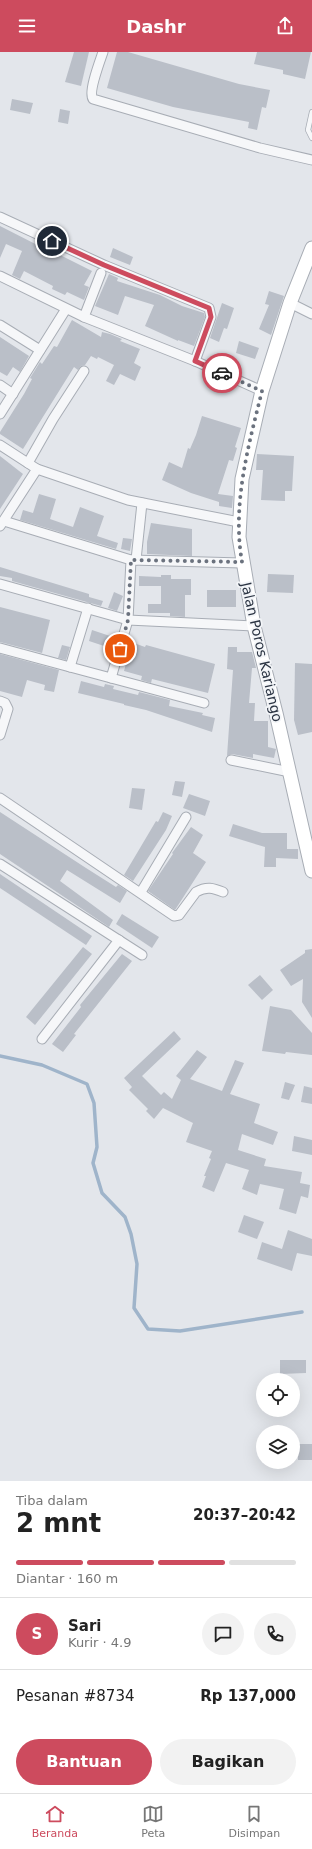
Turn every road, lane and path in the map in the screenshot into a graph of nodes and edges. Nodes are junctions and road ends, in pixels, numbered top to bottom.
1 (103, 52) edge
2 (312, 112) edge
3 (312, 138) edge
4 (312, 160) edge
5 (0, 217) edge
6 (312, 248) edge
7 (100, 273) dead end
8 (0, 276) edge
9 (290, 303) junction
10 (66, 309) junction
11 (312, 314) edge
12 (84, 317) junction
13 (0, 324) edge
14 (40, 350) junction
15 (195, 361) junction
16 (84, 371) dead end
17 (0, 385) edge
18 (262, 391) junction
19 (13, 394) junction
20 (0, 414) edge
21 (0, 445) edge
22 (28, 463) junction
23 (38, 469) junction
24 (142, 503) junction
25 (239, 522) junction
26 (2, 524) edge
27 (134, 560) junction
28 (242, 562) junction
29 (0, 584) edge
30 (88, 608) junction
31 (128, 620) junction
32 (254, 626) junction
33 (0, 648) edge
34 (70, 667) junction
35 (111, 678) junction
36 (0, 700) edge
37 (204, 703) dead end
38 (0, 734) edge
39 (231, 760) dead end
40 (290, 772) junction
41 (0, 798) edge
42 (186, 817) dead end
43 (0, 864) edge
44 (312, 871) edge
45 (140, 892) junction
46 (223, 892) dead end
47 (119, 940) junction
48 (142, 955) dead end
49 (42, 1039) dead end

1 - 4 street
2 - 3 lane
5 - 15 street
6 - 9 main road, Jalan Poros Kariango
7 - 12 street
8 - 10 street
9 - 11 street
9 - 18 main road, Jalan Poros Kariango
10 - 12 street
10 - 14 street
12 - 15 street
13 - 14 street
14 - 19 street
15 - 18 street
16 - 22 street
17 - 19 street
18 - 25 main road, Jalan Poros Kariango
19 - 20 street
21 - 22 street
22 - 23 street
23 - 24 street
23 - 26 street
24 - 25 street
24 - 27 street
25 - 28 main road, Jalan Poros Kariango
26 - 27 street
27 - 28 street
27 - 31 street
28 - 32 main road, Jalan Poros Kariango
29 - 30 street
30 - 31 street
30 - 34 street
31 - 32 street
31 - 35 street
32 - 40 main road, Jalan Poros Kariango
33 - 34 street
34 - 35 street
35 - 37 street
36 - 38 street
39 - 40 street
40 - 44 main road, Jalan Poros Kariango
41 - 45 street
42 - 45 street
43 - 47 street
45 - 46 street
47 - 48 street
47 - 49 street

